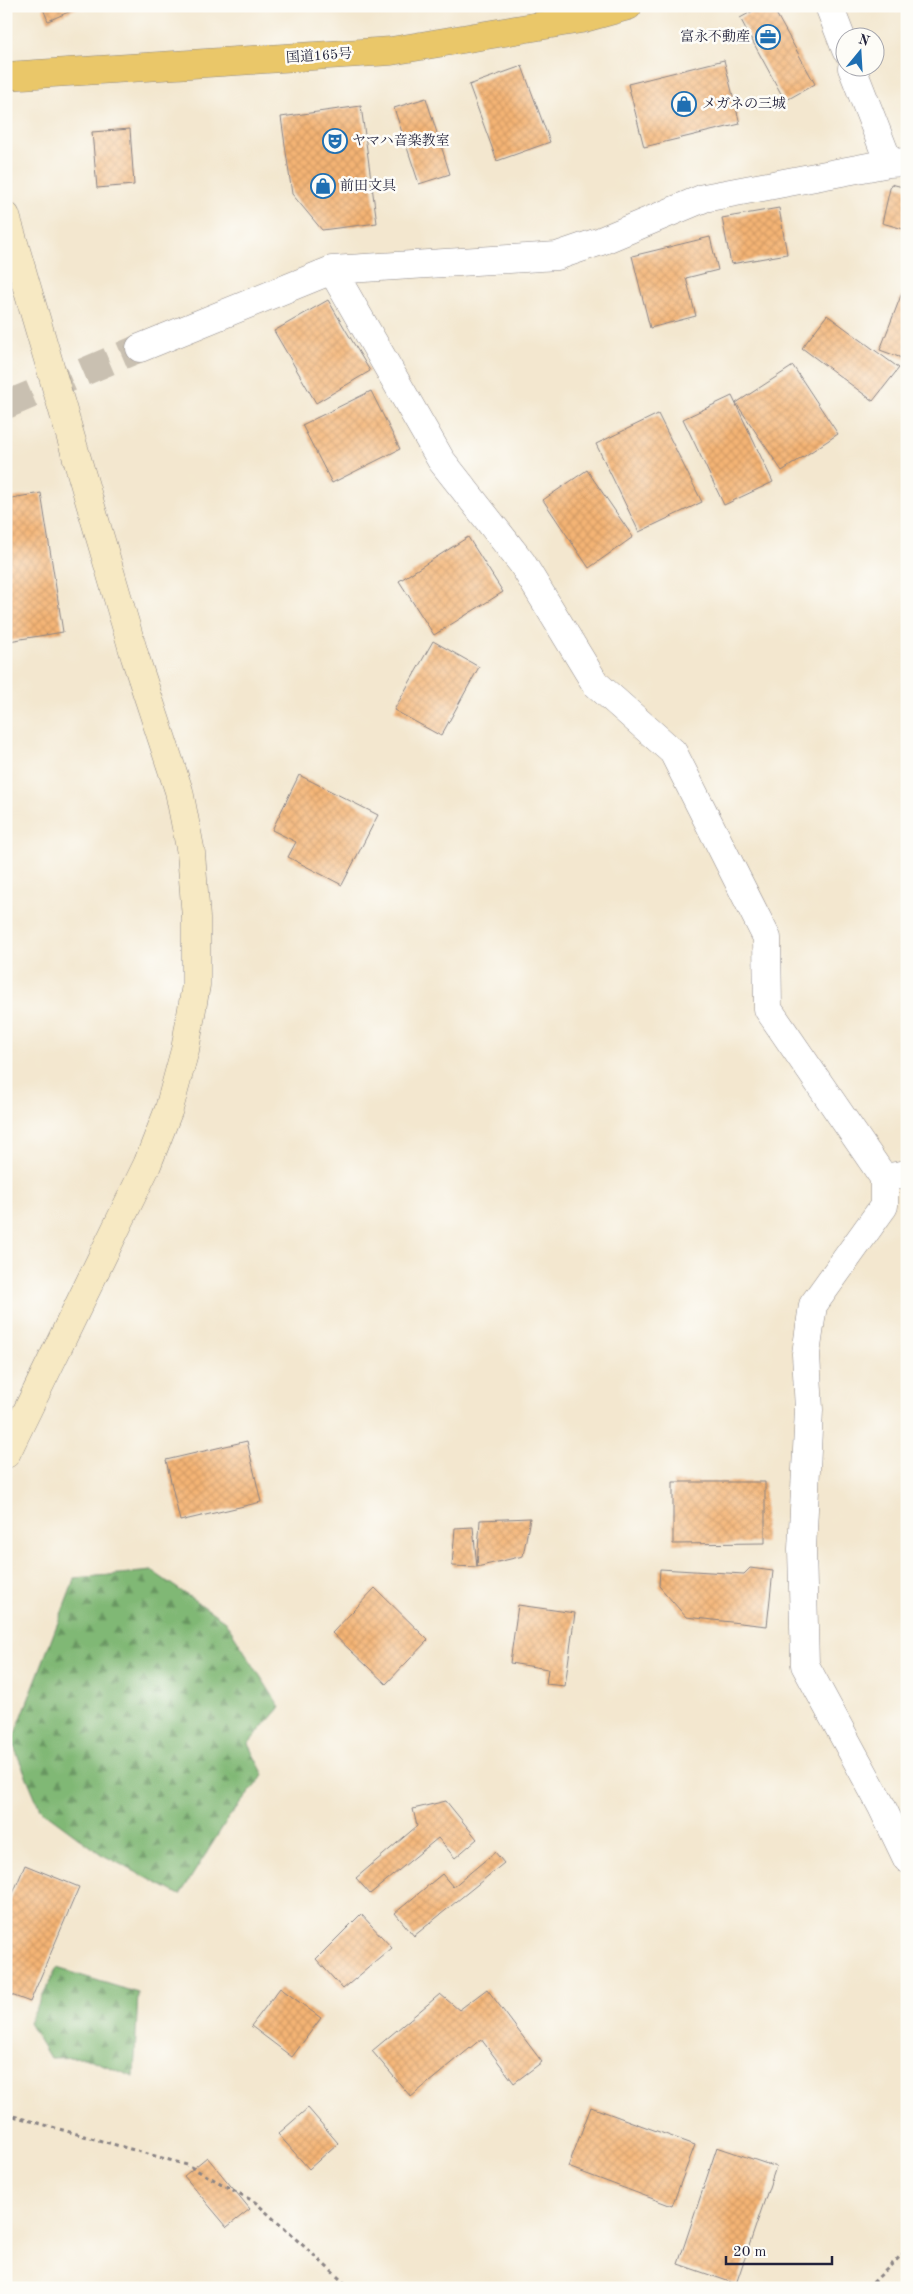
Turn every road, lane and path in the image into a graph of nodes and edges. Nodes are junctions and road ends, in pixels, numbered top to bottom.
1 (628, 6) edge
2 (828, 6) edge
3 (837, 28) edge
4 (6, 76) edge
5 (857, 78) edge
6 (898, 163) edge
7 (6, 216) edge
8 (332, 270) junction
9 (140, 348) tunnel mouth
10 (896, 1176) edge
11 (6, 1454) edge
12 (907, 1859) edge
13 (6, 2114) edge
14 (907, 2250) edge
15 (350, 2288) edge
16 (867, 2288) edge

1 - 4 highway, 国道165号
2 - 3 street
5 - 6 street
6 - 8 street
7 - 11 street
8 - 9 street
8 - 10 street
10 - 12 street
13 - 15 path
14 - 16 path

